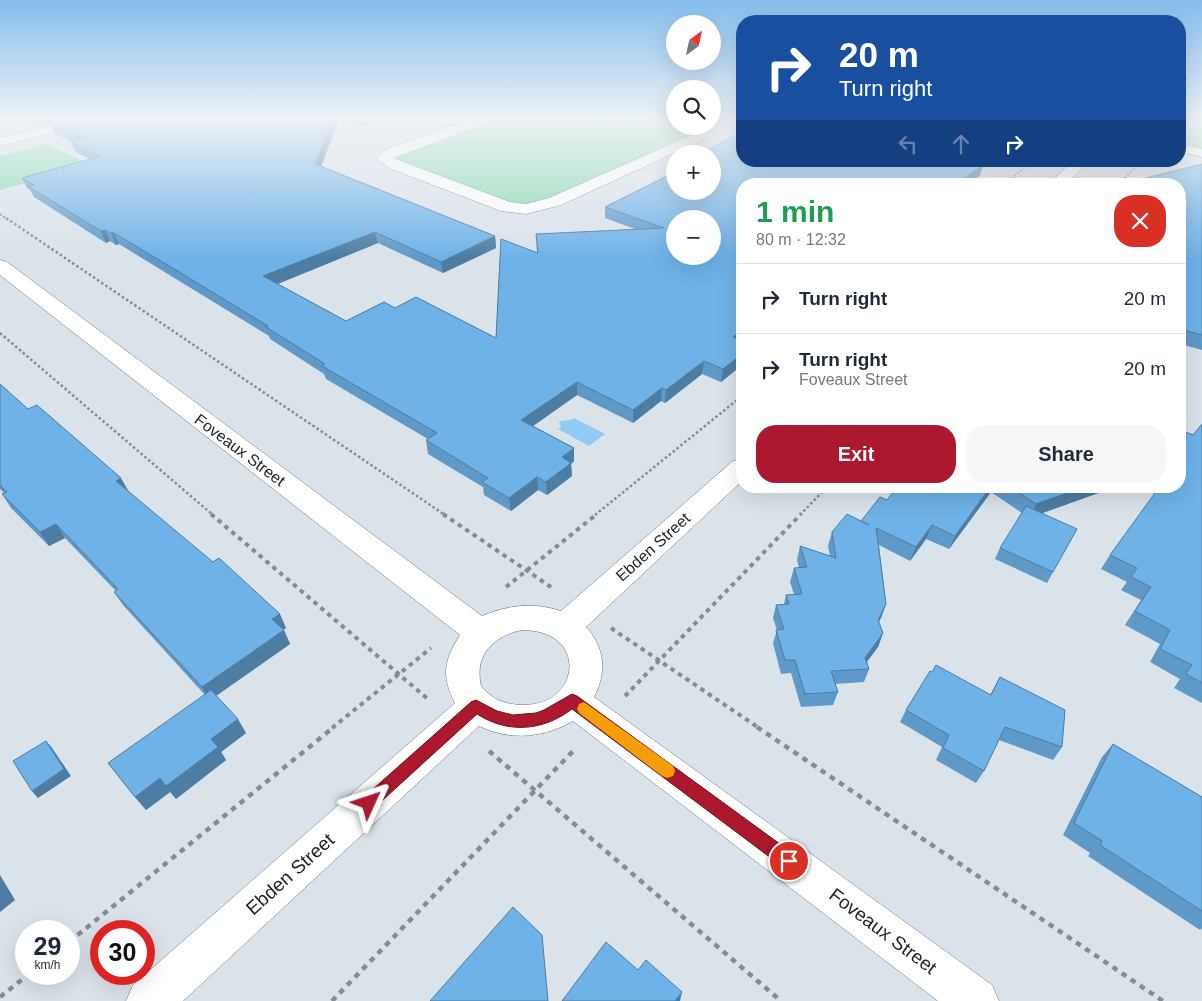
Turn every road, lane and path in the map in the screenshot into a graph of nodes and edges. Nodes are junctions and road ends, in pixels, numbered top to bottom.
1 (394, 165) edge
2 (631, 165) edge
3 (1025, 167) edge
4 (1075, 167) edge
5 (1135, 167) edge
6 (1011, 178) edge
7 (1064, 178) edge
8 (1125, 178) edge
9 (0, 214) edge
10 (0, 266) edge
11 (0, 333) edge
12 (736, 401) edge
13 (736, 471) edge
14 (821, 493) edge
15 (565, 627) junction
16 (481, 633) junction
17 (572, 700) junction
18 (476, 706) junction
19 (80, 933) edge
20 (15, 985) edge
21 (0, 997) edge
22 (149, 1001) edge
23 (332, 1001) edge
24 (781, 1001) edge
25 (976, 1001) edge
26 (1163, 1001) edge

1 - 2 street
3 - 6 path
4 - 7 street
5 - 8 path
9 - 12 path
10 - 16 street, Foveaux Street
11 - 19 path
13 - 15 street, Ebden Street
14 - 26 path
15 - 16 street
15 - 17 street
16 - 18 street
17 - 18 street
17 - 25 street, Foveaux Street
18 - 22 street, Ebden Street
20 - 21 path
23 - 24 path

